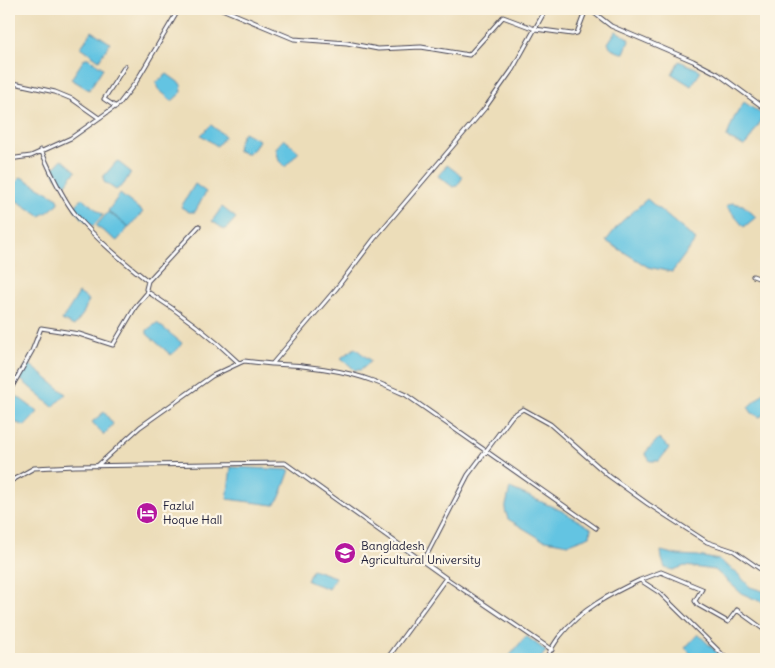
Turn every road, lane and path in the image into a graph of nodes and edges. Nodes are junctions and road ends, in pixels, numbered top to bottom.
1 (179, 9) edge
2 (222, 9) edge
3 (546, 9) edge
4 (534, 29) junction
5 (125, 66) dead end
6 (9, 82) edge
7 (116, 106) junction
8 (766, 109) edge
9 (99, 118) junction
10 (42, 150) junction
11 (9, 159) edge
12 (199, 226) dead end
13 (753, 276) dead end
14 (148, 281) junction
15 (766, 281) edge
16 (148, 292) junction
17 (239, 363) junction
18 (272, 364) junction
19 (9, 392) edge
20 (486, 452) junction
21 (97, 466) junction
22 (9, 482) edge
23 (596, 528) dead end
24 (423, 562) junction
25 (766, 573) edge
26 (446, 578) junction
27 (640, 580) junction
28 (766, 631) edge
29 (552, 650) junction
30 (387, 659) edge
31 (545, 659) edge
32 (727, 659) edge

1 - 7 street
2 - 4 street
3 - 4 street
4 - 8 street
4 - 18 street
5 - 7 street
6 - 9 street
7 - 9 street
9 - 10 street
10 - 11 street
10 - 14 street
12 - 14 street
13 - 15 street
14 - 16 street
16 - 17 street
16 - 19 street
17 - 18 street
17 - 21 street
18 - 20 street
20 - 23 street
20 - 24 street
20 - 25 street
21 - 22 street
21 - 24 street
24 - 26 street
26 - 29 street
26 - 30 street
27 - 28 street
27 - 29 street
27 - 32 street
29 - 31 street

